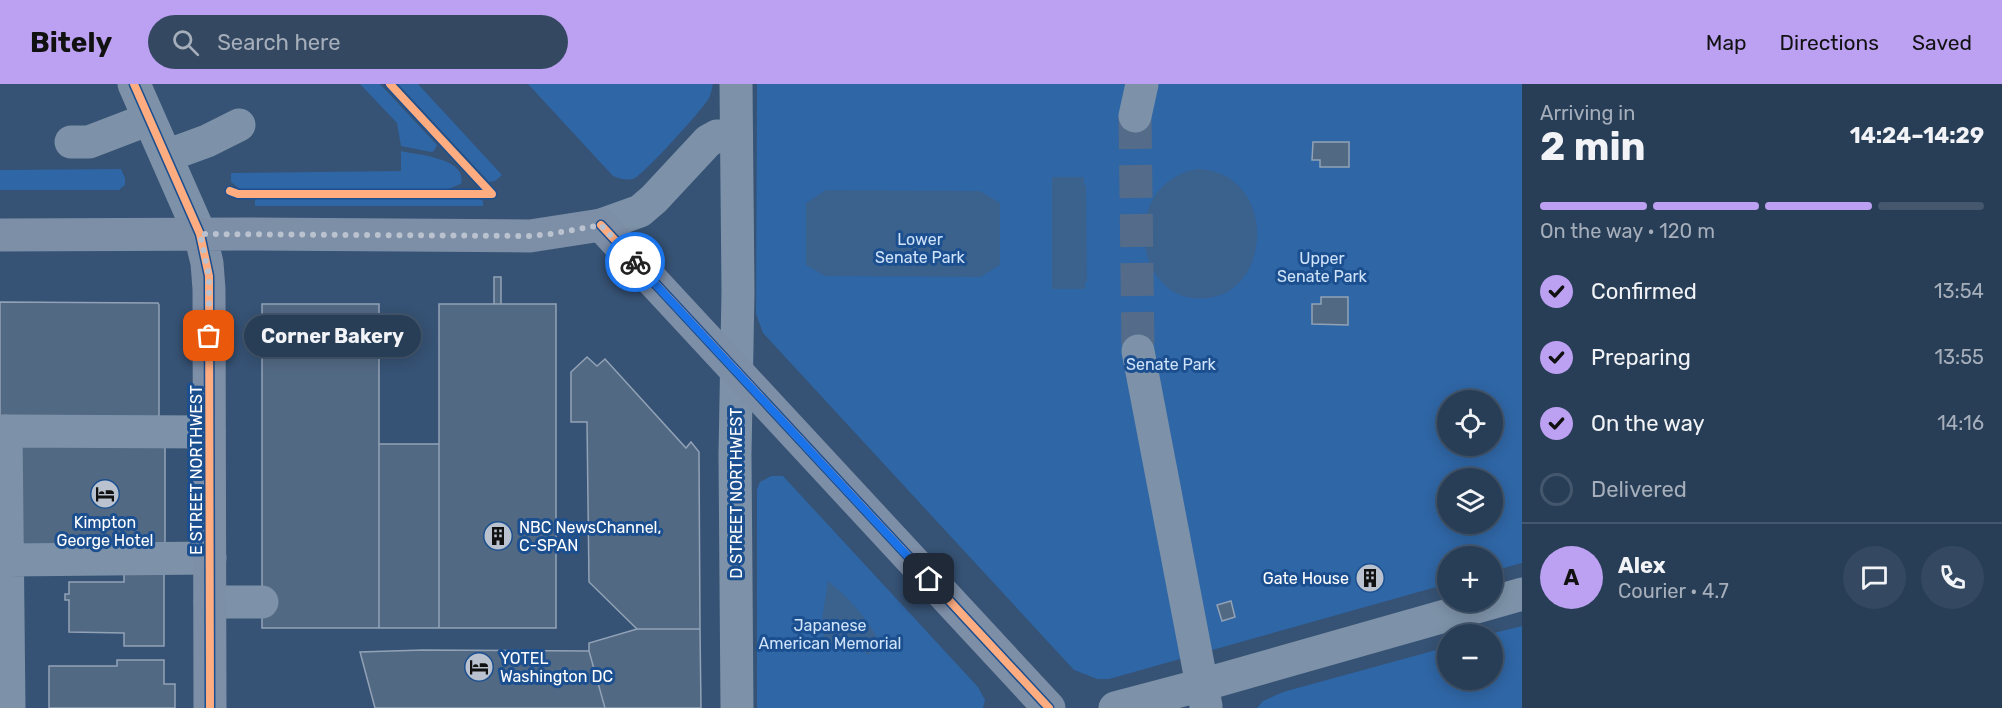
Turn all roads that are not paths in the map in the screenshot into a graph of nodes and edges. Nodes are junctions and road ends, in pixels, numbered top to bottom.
1 (134, 84) edge
2 (736, 84) edge
3 (1142, 84) edge
4 (1136, 116) tunnel mouth
5 (149, 119) junction
6 (239, 125) dead end
7 (735, 135) junction
8 (70, 142) dead end
9 (166, 156) junction
10 (601, 225) junction
11 (200, 234) junction
12 (0, 235) edge
13 (1138, 351) tunnel mouth
14 (736, 372) junction
15 (3, 431) edge
16 (209, 432) junction
17 (210, 558) junction
18 (8, 560) junction
19 (1522, 594) edge
20 (210, 602) junction
21 (262, 602) dead end
22 (1204, 697) edge
23 (9, 708) edge
24 (210, 708) edge
25 (737, 708) edge
26 (1049, 708) edge
27 (1115, 708) edge

1 - 5 street
2 - 7 street, D STREET NORTHWEST
3 - 4 street
5 - 8 street
5 - 9 street
6 - 9 street
7 - 10 street
7 - 14 street, D STREET NORTHWEST
9 - 11 street
10 - 11 main road
10 - 14 main road
11 - 12 main road
11 - 16 main road, E STREET NORTHWEST
13 - 22 street
14 - 25 street, D STREET NORTHWEST
14 - 26 main road
15 - 16 street
15 - 18 street
16 - 17 main road, E STREET NORTHWEST
17 - 18 street
17 - 20 main road, E STREET NORTHWEST
18 - 23 street
19 - 22 street
20 - 21 street
20 - 24 main road, E STREET NORTHWEST
22 - 27 street

